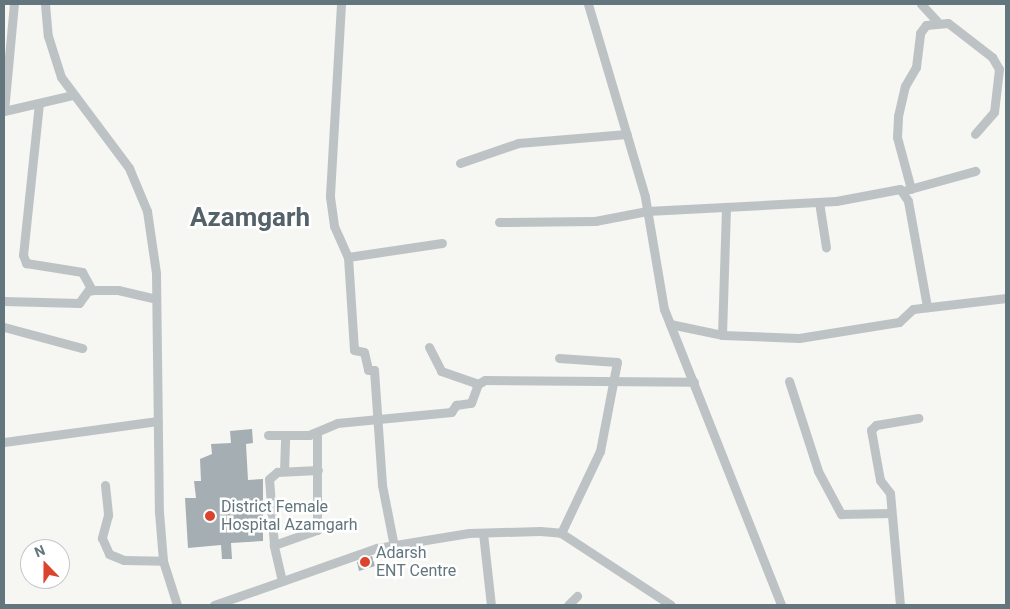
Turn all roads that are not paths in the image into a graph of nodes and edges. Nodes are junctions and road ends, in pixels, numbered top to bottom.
1 (14, 4) edge
2 (45, 4) edge
3 (341, 4) edge
4 (588, 4) edge
5 (921, 4) edge
6 (937, 21) junction
7 (72, 95) junction
8 (39, 103) junction
9 (4, 111) edge
10 (627, 134) junction
11 (975, 134) dead end
12 (460, 163) dead end
13 (975, 170) dead end
14 (907, 190) junction
15 (819, 202) junction
16 (726, 209) junction
17 (647, 211) junction
18 (499, 222) dead end
19 (442, 242) dead end
20 (826, 248) dead end
21 (348, 258) junction
22 (90, 289) junction
23 (1006, 298) edge
24 (156, 299) junction
25 (4, 300) edge
26 (927, 307) junction
27 (670, 324) junction
28 (4, 327) edge
29 (722, 335) junction
30 (429, 346) dead end
31 (82, 348) dead end
32 (558, 358) dead end
33 (614, 379) junction
34 (789, 381) dead end
35 (694, 382) junction
36 (478, 384) junction
37 (918, 418) dead end
38 (158, 421) junction
39 (377, 421) junction
40 (317, 434) junction
41 (268, 435) dead end
42 (285, 435) junction
43 (4, 442) edge
44 (318, 470) junction
45 (284, 471) junction
46 (106, 485) dead end
47 (891, 513) junction
48 (483, 533) junction
49 (561, 533) junction
50 (274, 545) junction
51 (394, 546) junction
52 (163, 561) junction
53 (282, 581) junction
54 (577, 596) dead end
55 (177, 605) edge
56 (214, 605) edge
57 (491, 605) edge
58 (568, 605) edge
59 (671, 605) edge
60 (782, 605) edge
61 (900, 605) edge

1 - 9 street
2 - 7 street
3 - 21 street
4 - 10 street
5 - 6 street
6 - 11 street
6 - 14 street
7 - 8 street
7 - 24 street
8 - 9 street
8 - 22 street
10 - 12 street
10 - 17 street
13 - 14 street
14 - 15 street
14 - 26 street
15 - 16 street
15 - 20 street
16 - 17 street
16 - 29 street
17 - 18 street
17 - 27 street
19 - 21 street
21 - 39 street
22 - 24 street
22 - 25 street
23 - 26 street
24 - 38 street
26 - 29 street
27 - 29 street
27 - 35 street
28 - 31 street
30 - 36 street
32 - 33 street
33 - 35 street
33 - 36 street
33 - 49 street
34 - 47 street
35 - 60 street
36 - 39 street
37 - 47 street
38 - 43 street
38 - 52 street
39 - 40 street
39 - 51 street
40 - 42 street
40 - 44 street
41 - 42 street
42 - 45 street
44 - 45 street
44 - 50 street
45 - 50 street
46 - 52 street
47 - 61 street
48 - 49 street
48 - 51 street
48 - 57 street
49 - 59 street
50 - 53 street
51 - 53 street
52 - 55 street
53 - 56 street
54 - 58 street

